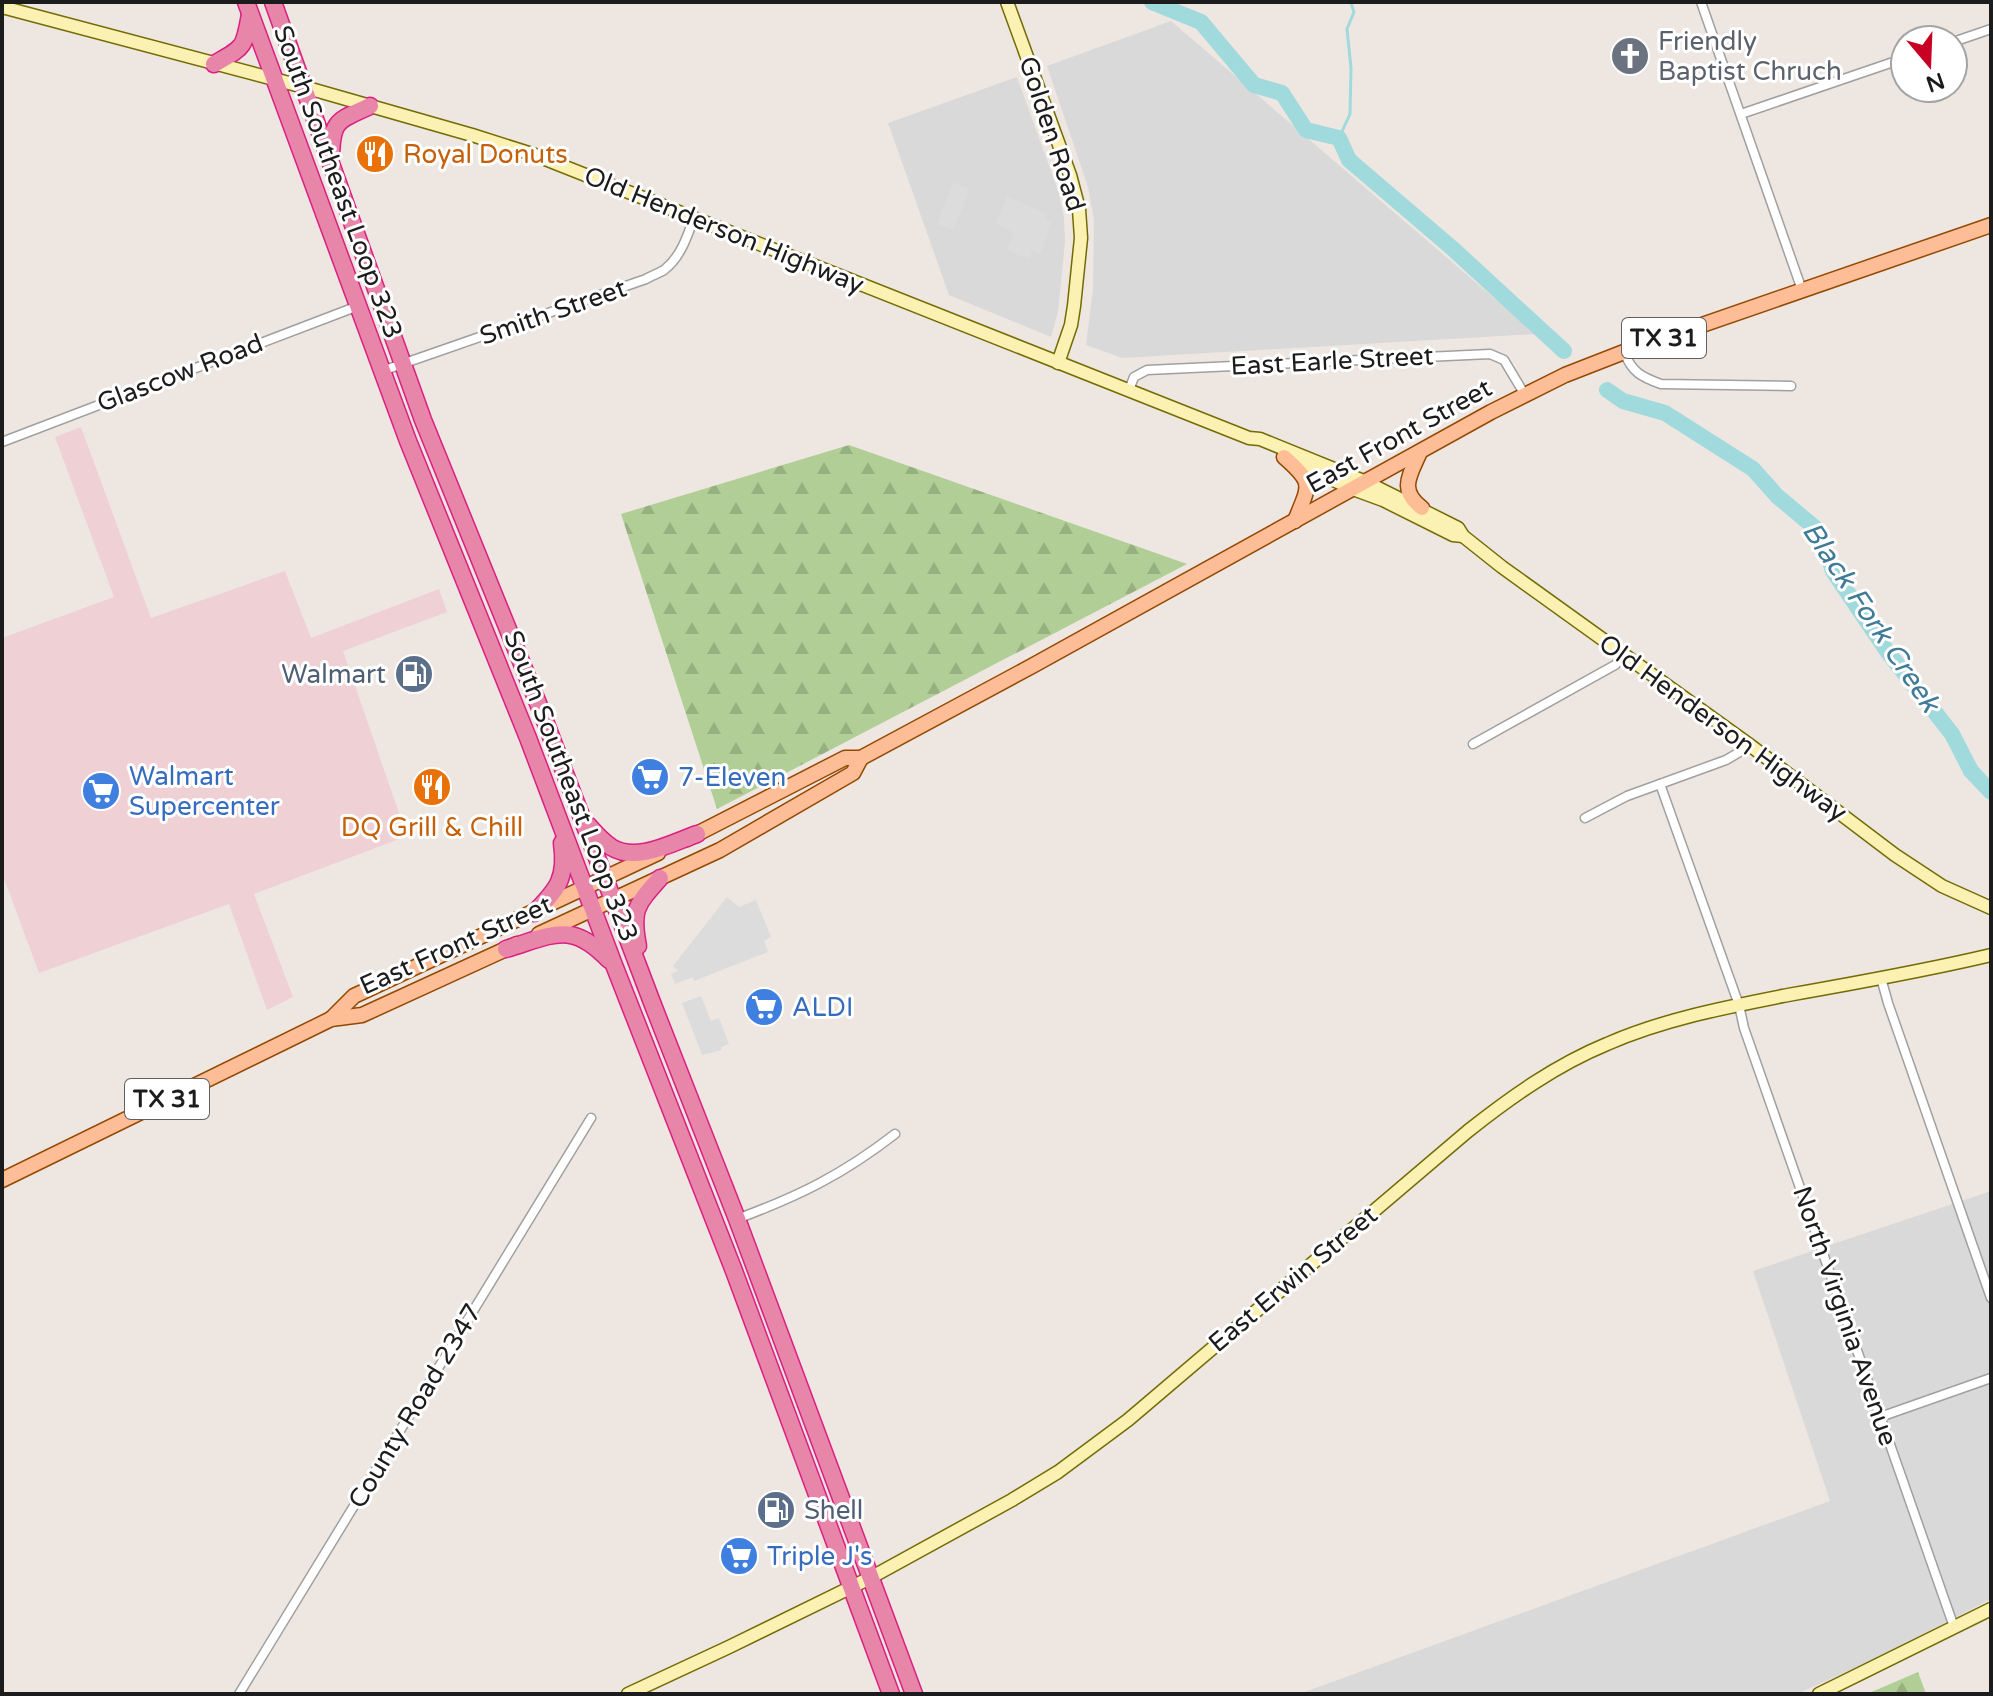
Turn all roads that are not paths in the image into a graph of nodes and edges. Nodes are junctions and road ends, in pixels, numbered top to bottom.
1 (273, 2) edge
2 (1007, 2) edge
3 (1701, 2) edge
4 (2, 7) edge
5 (248, 7) edge
6 (1991, 29) edge
7 (1969, 37) edge
8 (1889, 63) edge
9 (214, 64) junction
10 (274, 80) junction
11 (304, 87) junction
12 (370, 106) junction
13 (1741, 114) junction
14 (331, 166) junction
15 (694, 217) junction
16 (1991, 225) edge
17 (1802, 290) junction
18 (358, 306) junction
19 (1624, 352) junction
20 (1058, 363) junction
21 (402, 364) junction
22 (382, 371) junction
23 (1791, 386) dead end
24 (1129, 390) junction
25 (1525, 395) junction
26 (1249, 438) junction
27 (2, 442) edge
28 (1420, 452) junction
29 (1284, 457) junction
30 (1359, 485) junction
31 (1422, 508) junction
32 (1295, 521) junction
33 (1463, 536) junction
34 (491, 585) junction
35 (470, 593) junction
36 (1625, 654) junction
37 (1747, 743) junction
38 (1473, 744) dead end
39 (861, 758) junction
40 (1660, 784) junction
41 (558, 818) junction
42 (582, 818) junction
43 (1585, 818) dead end
44 (697, 834) junction
45 (660, 878) junction
46 (605, 879) junction
47 (585, 888) junction
48 (613, 900) junction
49 (1991, 908) edge
50 (594, 909) junction
51 (534, 913) junction
52 (506, 949) junction
53 (1991, 955) edge
54 (614, 965) junction
55 (1881, 978) junction
56 (647, 987) junction
57 (1739, 1005) junction
58 (331, 1019) junction
59 (591, 1118) dead end
60 (895, 1134) dead end
61 (2, 1180) edge
62 (737, 1219) junction
63 (1991, 1298) edge
64 (1991, 1378) edge
65 (1880, 1417) junction
66 (870, 1578) junction
67 (851, 1588) junction
68 (1991, 1609) edge
69 (1954, 1627) junction
70 (239, 1694) edge
71 (628, 1694) edge
72 (891, 1694) edge
73 (914, 1694) edge
74 (1819, 1694) edge

1 - 11 highway, South Southeast Loop 323
2 - 20 main road, Golden Road
3 - 13 street
4 - 9 main road, Old Henderson Highway
5 - 9 highway
5 - 10 highway, South Southeast Loop 323
6 - 7 street
8 - 13 street
9 - 10 main road, Old Henderson Highway
10 - 11 main road, Old Henderson Highway
10 - 18 highway, South Southeast Loop 323
11 - 12 main road, Old Henderson Highway
11 - 14 highway, South Southeast Loop 323
12 - 14 highway
12 - 15 main road, Old Henderson Highway
13 - 17 street
14 - 21 highway, South Southeast Loop 323
15 - 20 main road, Old Henderson Highway
15 - 21 street, Smith Street
16 - 17 main road, East Front Street / TX 31
17 - 19 main road, East Front Street / TX 31
18 - 22 highway, South Southeast Loop 323
18 - 27 street, Glascow Road
19 - 23 street
19 - 25 main road, East Front Street / TX 31
20 - 24 main road, Old Henderson Highway
21 - 22 street, Smith Street
21 - 34 highway, South Southeast Loop 323
22 - 35 highway, South Southeast Loop 323
24 - 25 street, East Earle Street
24 - 26 main road, Old Henderson Highway
25 - 28 main road, East Front Street / TX 31
26 - 29 main road, Old Henderson Highway
26 - 30 main road, Old Henderson Highway
28 - 30 main road, East Front Street / TX 31
28 - 31 main road
29 - 30 main road, Old Henderson Highway
29 - 32 main road
30 - 31 main road, Old Henderson Highway
30 - 32 main road, East Front Street / TX 31
30 - 33 main road, Old Henderson Highway
31 - 33 main road, Old Henderson Highway
32 - 39 main road, East Front Street / TX 31
33 - 36 main road, Old Henderson Highway
34 - 35 highway
34 - 42 highway, South Southeast Loop 323
35 - 41 highway, South Southeast Loop 323
36 - 37 main road, Old Henderson Highway
36 - 38 street
37 - 40 street
37 - 49 main road, Old Henderson Highway
39 - 44 main road, East Front Street / TX 31
39 - 45 main road, East Front Street / TX 31
40 - 43 street
40 - 57 street, North Virginia Avenue
41 - 47 highway, South Southeast Loop 323
41 - 51 highway
42 - 44 highway
42 - 46 highway, South Southeast Loop 323
44 - 46 main road, East Front Street / TX 31
45 - 48 main road, East Front Street / TX 31
45 - 56 highway
46 - 47 main road, East Front Street / TX 31
46 - 48 highway, South Southeast Loop 323
47 - 50 highway, South Southeast Loop 323
47 - 51 main road, East Front Street / TX 31
48 - 50 main road, East Front Street / TX 31
48 - 56 highway, South Southeast Loop 323
50 - 52 main road, East Front Street / TX 31
50 - 54 highway, South Southeast Loop 323
51 - 58 main road, East Front Street / TX 31
52 - 54 highway
52 - 58 main road, East Front Street / TX 31
53 - 55 main road, East Erwin Street
54 - 67 highway, South Southeast Loop 323
55 - 57 main road, East Erwin Street
55 - 63 street
56 - 62 highway, South Southeast Loop 323
57 - 65 street, North Virginia Avenue
57 - 66 main road, East Erwin Street
58 - 61 main road, TX 31
59 - 70 street, County Road 2347
60 - 62 street
62 - 66 highway, South Southeast Loop 323
64 - 65 street
65 - 69 street, North Virginia Avenue
66 - 67 main road, East Erwin Street
66 - 73 highway, South Southeast Loop 323
67 - 71 main road, East Erwin Street
67 - 72 highway, South Southeast Loop 323
68 - 69 main road
69 - 74 main road

